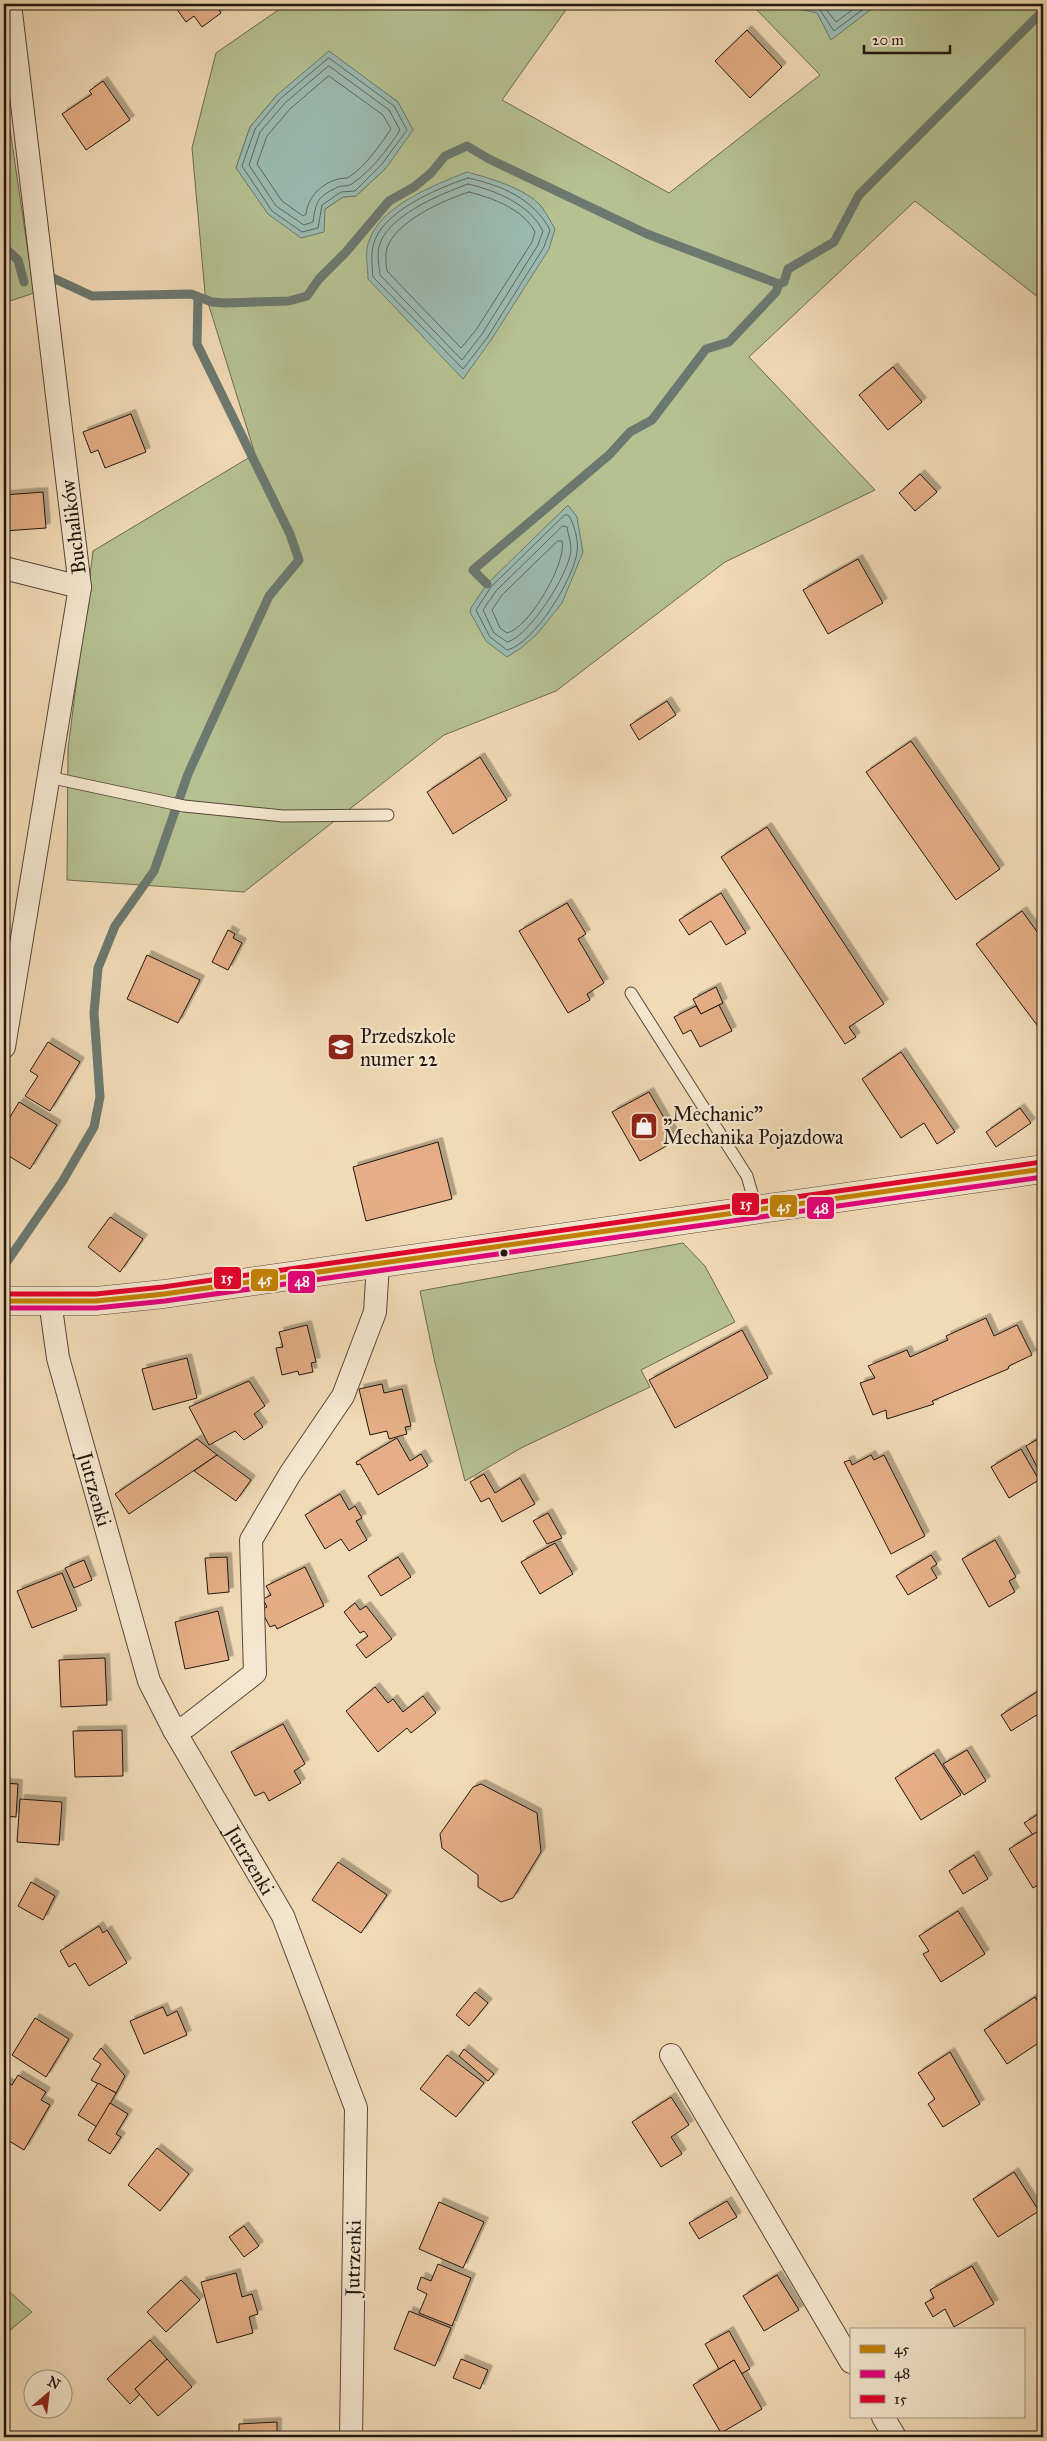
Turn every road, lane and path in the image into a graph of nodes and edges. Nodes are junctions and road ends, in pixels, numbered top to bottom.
1 (10, 4) edge
2 (4, 568) edge
3 (80, 587) junction
4 (48, 777) junction
5 (388, 815) dead end
6 (631, 993) dead end
7 (4, 1047) edge
8 (1043, 1170) edge
9 (757, 1210) junction
10 (378, 1264) junction
11 (4, 1301) edge
12 (50, 1302) junction
13 (174, 1730) junction
14 (671, 2055) dead end
15 (850, 2360) edge
16 (884, 2418) edge
17 (351, 2437) edge
18 (895, 2437) edge

1 - 3 street, Buchalików
2 - 3 street
3 - 4 street, Buchalików
4 - 5 lane
4 - 7 street, Buchalików
6 - 9 lane
8 - 9 street
9 - 10 street
10 - 12 street
10 - 13 street
11 - 12 street
12 - 13 street, Jutrzenki
13 - 17 street, Jutrzenki
14 - 15 street
16 - 18 street

